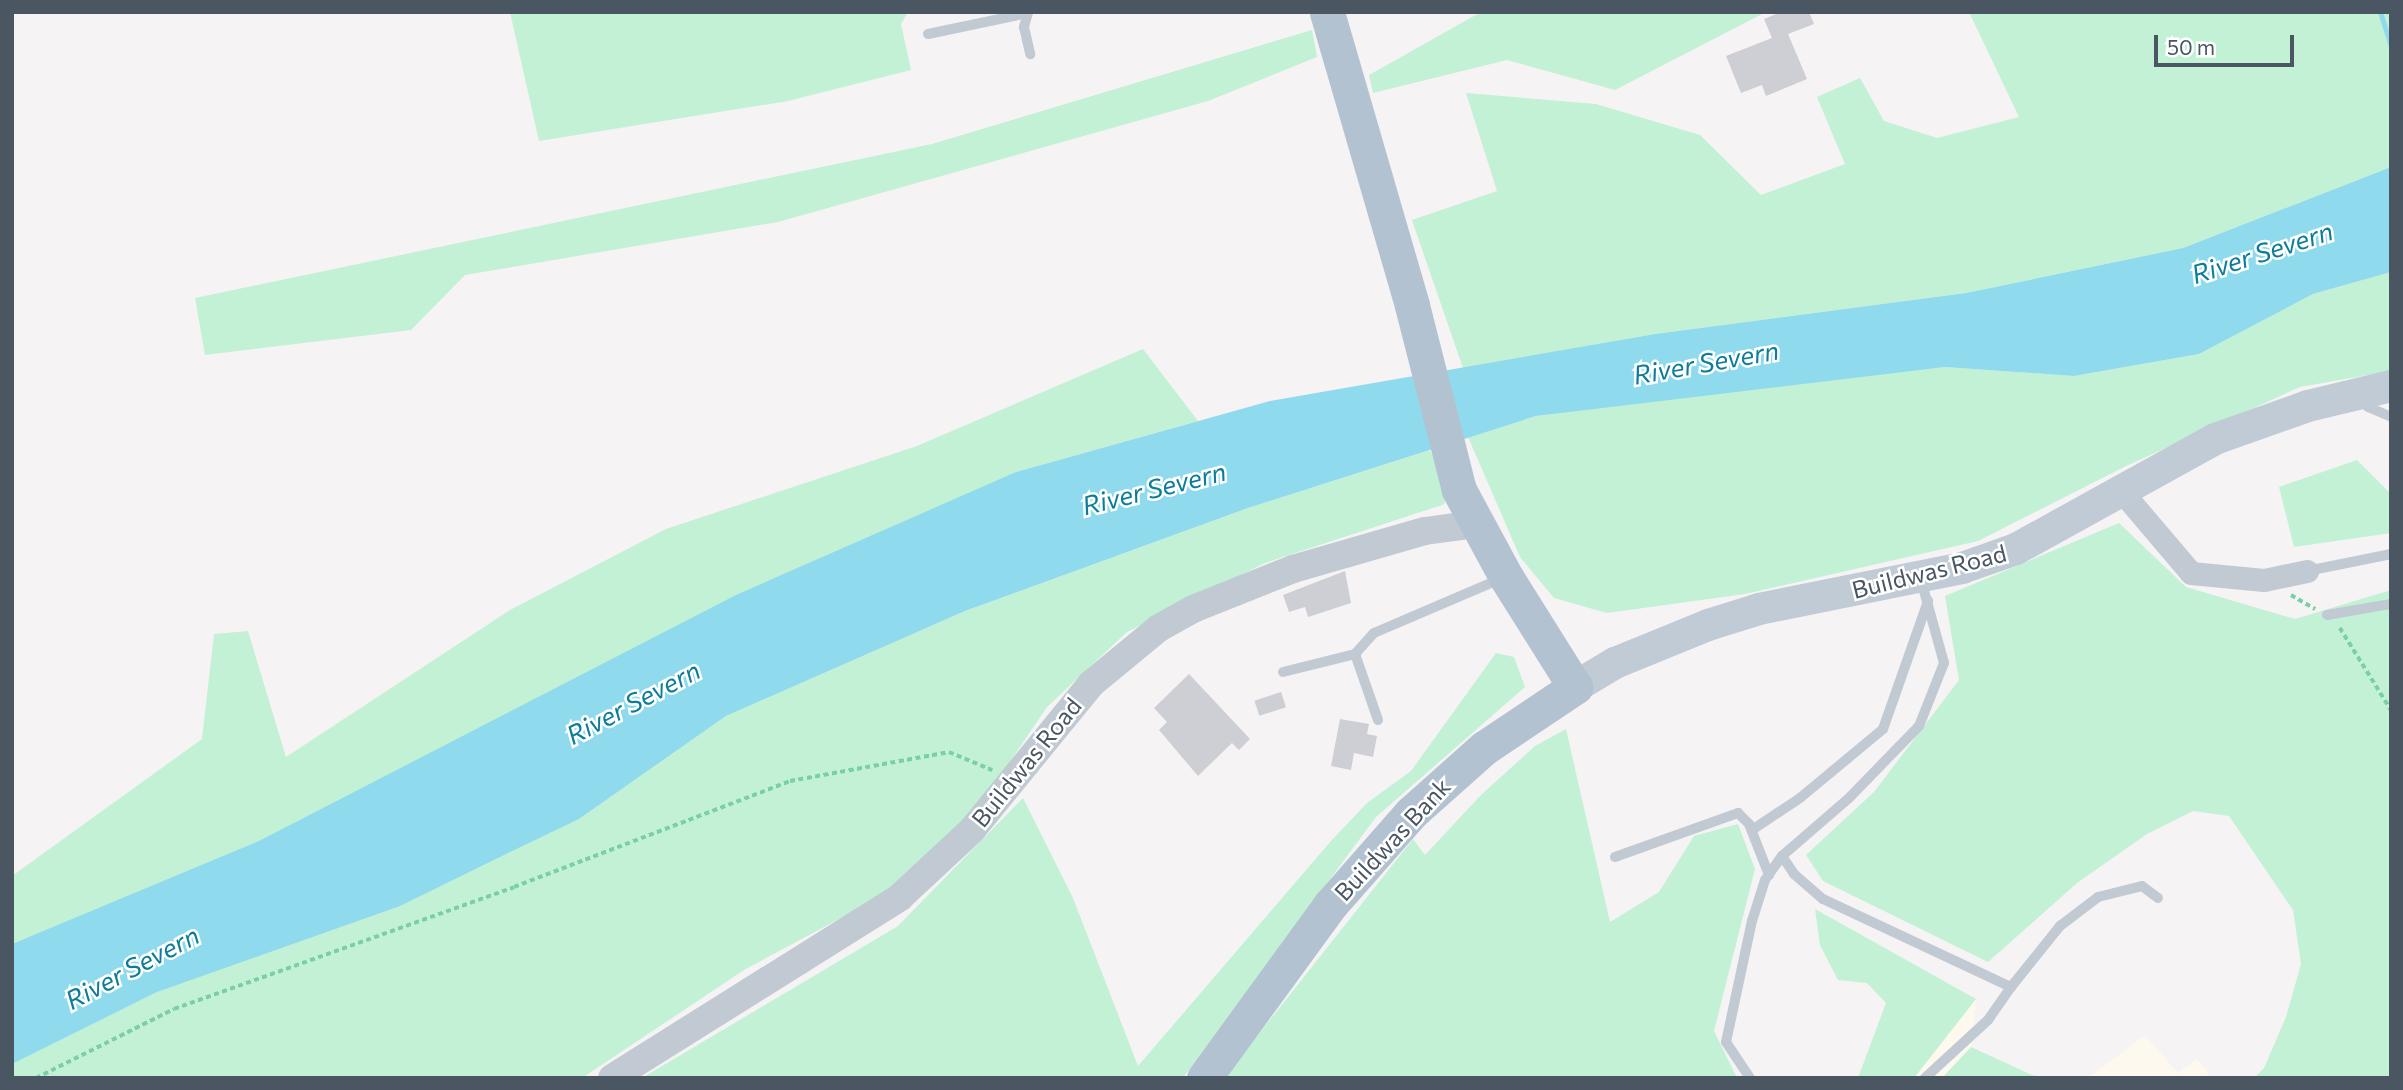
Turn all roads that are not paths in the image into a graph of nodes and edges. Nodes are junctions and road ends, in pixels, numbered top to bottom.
1 (1327, 12) edge
2 (1028, 13) edge
3 (928, 34) dead end
4 (1030, 54) dead end
5 (2376, 389) edge
6 (2391, 417) edge
7 (2123, 493) junction
8 (1476, 524) junction
9 (2391, 554) edge
10 (2307, 571) joint
11 (1506, 577) junction
12 (1924, 589) junction
13 (2391, 604) edge
14 (2327, 615) road end
15 (1355, 654) junction
16 (1283, 671) dead end
17 (1575, 687) junction
18 (1378, 720) dead end
19 (1752, 830) junction
20 (1782, 856) junction
21 (1615, 857) dead end
22 (1769, 874) junction
23 (2158, 898) dead end
24 (2011, 987) junction
25 (612, 1078) edge
26 (1204, 1078) edge
27 (1750, 1078) edge
28 (1926, 1078) edge

1 - 8 main road
2 - 3 lane
2 - 4 lane
5 - 6 lane
5 - 7 main road, Buildwas Road
7 - 10 street
7 - 12 main road, Buildwas Road
8 - 11 main road
8 - 25 street, Buildwas Road
9 - 10 lane
11 - 15 lane
11 - 17 main road
12 - 17 main road, Buildwas Road
12 - 19 lane
12 - 20 lane
13 - 14 lane
15 - 16 lane
15 - 18 lane
17 - 26 main road, Buildwas Bank
19 - 21 lane
19 - 22 lane
20 - 22 lane
20 - 24 lane
22 - 27 lane
23 - 24 lane
24 - 28 lane

